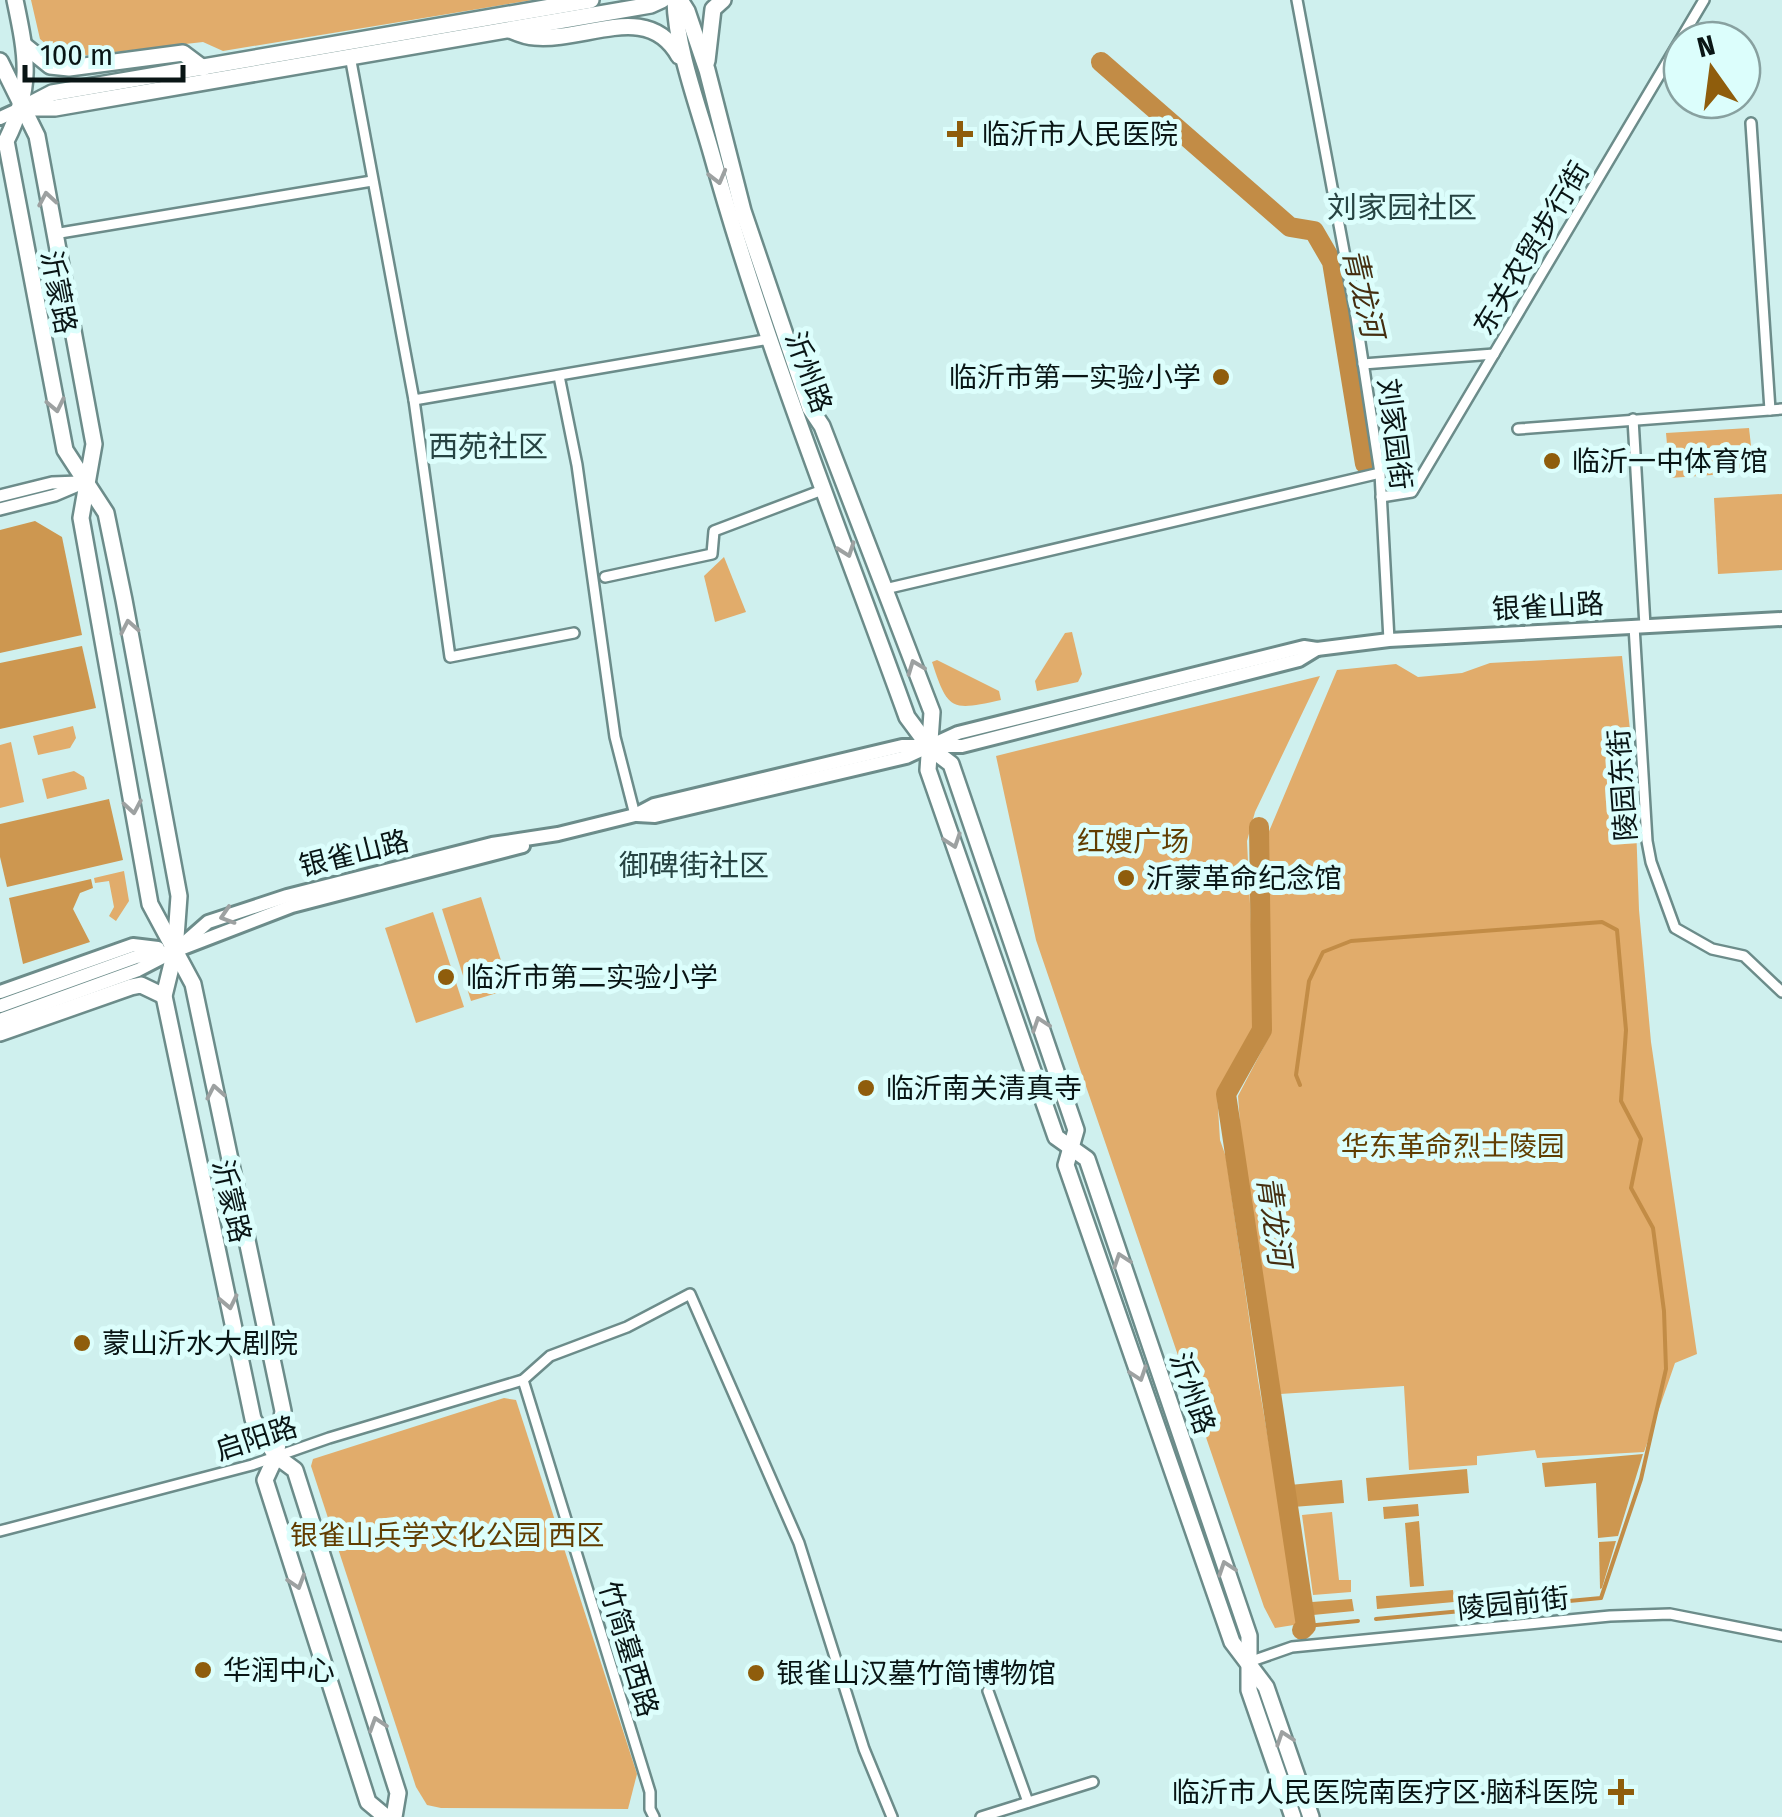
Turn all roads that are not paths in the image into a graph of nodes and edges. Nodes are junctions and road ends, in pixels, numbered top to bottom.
1 (16, 0) edge
2 (591, 0) edge
3 (662, 0) edge
4 (677, 0) edge
5 (723, 0) edge
6 (1297, 0) edge
7 (1704, 0) edge
8 (506, 29) junction
9 (24, 45) junction
10 (350, 56) junction
11 (0, 61) edge
12 (204, 68) junction
13 (707, 70) junction
14 (692, 83) junction
15 (22, 108) junction
16 (0, 113) edge
17 (1751, 123) dead end
18 (372, 181) junction
19 (53, 234) junction
20 (770, 340) junction
21 (1494, 354) junction
22 (1363, 364) junction
23 (559, 376) junction
24 (414, 400) junction
25 (1782, 409) edge
26 (1770, 410) junction
27 (1633, 420) junction
28 (1518, 429) dead end
29 (1380, 473) junction
30 (88, 482) junction
31 (825, 489) junction
32 (0, 496) edge
33 (1381, 497) junction
34 (0, 508) edge
35 (604, 577) dead end
36 (885, 589) junction
37 (1782, 618) edge
38 (1640, 626) junction
39 (574, 633) dead end
40 (1389, 640) junction
41 (930, 748) junction
42 (635, 816) junction
43 (176, 951) junction
44 (0, 992) edge
45 (1782, 992) edge
46 (164, 996) junction
47 (0, 1006) edge
48 (0, 1020) edge
49 (0, 1033) edge
50 (1070, 1150) junction
51 (523, 1380) junction
52 (276, 1456) junction
53 (0, 1531) edge
54 (1782, 1636) edge
55 (1249, 1662) junction
56 (988, 1691) dead end
57 (1094, 1782) dead end
58 (1028, 1802) junction
59 (386, 1817) edge
60 (394, 1817) edge
61 (654, 1817) edge
62 (892, 1817) edge
63 (980, 1817) edge
64 (1293, 1817) edge
65 (1311, 1817) edge

1 - 9 main road, 沂蒙路
2 - 12 main road
3 - 8 main road
4 - 13 main road, 沂州路
4 - 14 main road, 沂州路
5 - 13 main road
6 - 22 street, 刘家园街
7 - 21 street, 东关农贸步行街
8 - 10 main road
8 - 14 main road
9 - 12 main road
9 - 15 main road, 沂蒙路
10 - 15 main road
10 - 18 street
11 - 15 main road, 沂蒙路
12 - 15 main road
13 - 36 main road, 沂州路
14 -> 20 main road, 沂州路
15 - 16 main road
19 -> 15 main road, 沂蒙路
15 -> 30 main road, 沂蒙路
17 - 26 street
18 - 19 street
18 - 24 street
19 - 30 main road, 沂蒙路
20 - 23 street
20 - 31 main road, 沂州路
21 - 22 street
21 - 33 street, 东关农贸步行街
22 - 29 street, 刘家园街
23 - 24 street
23 - 42 street
24 - 39 street
25 - 26 street
26 - 27 street
27 - 28 street
27 - 38 street
29 - 33 street, 刘家园街
29 - 36 street
30 - 32 street
30 - 34 street
43 -> 30 main road, 沂蒙路
30 -> 43 main road, 沂蒙路
31 - 35 street
31 -> 41 main road, 沂州路
33 - 40 street, 刘家园街
41 -> 36 main road, 沂州路
37 - 38 main road, 银雀山路
38 - 40 main road, 银雀山路
38 - 45 street, 陵园东街
40 - 41 main road, 银雀山路
41 - 42 main road, 银雀山路
41 -> 50 main road, 沂州路
50 -> 41 main road, 沂州路
42 - 43 main road, 银雀山路
43 - 44 main road
43 - 46 main road, 沂蒙路
43 - 47 main road, 银雀山路
43 - 48 main road, 银雀山路
52 -> 43 main road, 沂蒙路
46 - 49 main road
46 -> 52 main road, 沂蒙路
50 - 55 main road, 沂州路
51 - 52 street, 启阳路
51 - 61 street, 竹简墓西路
51 - 62 street, 启阳路
52 - 53 street, 启阳路
52 -> 59 main road, 沂蒙路
60 -> 52 main road, 沂蒙路
54 - 55 street, 陵园前街
55 - 64 main road, 沂州路
65 -> 55 main road, 沂州路
56 - 58 street
57 - 58 street
58 - 63 street

